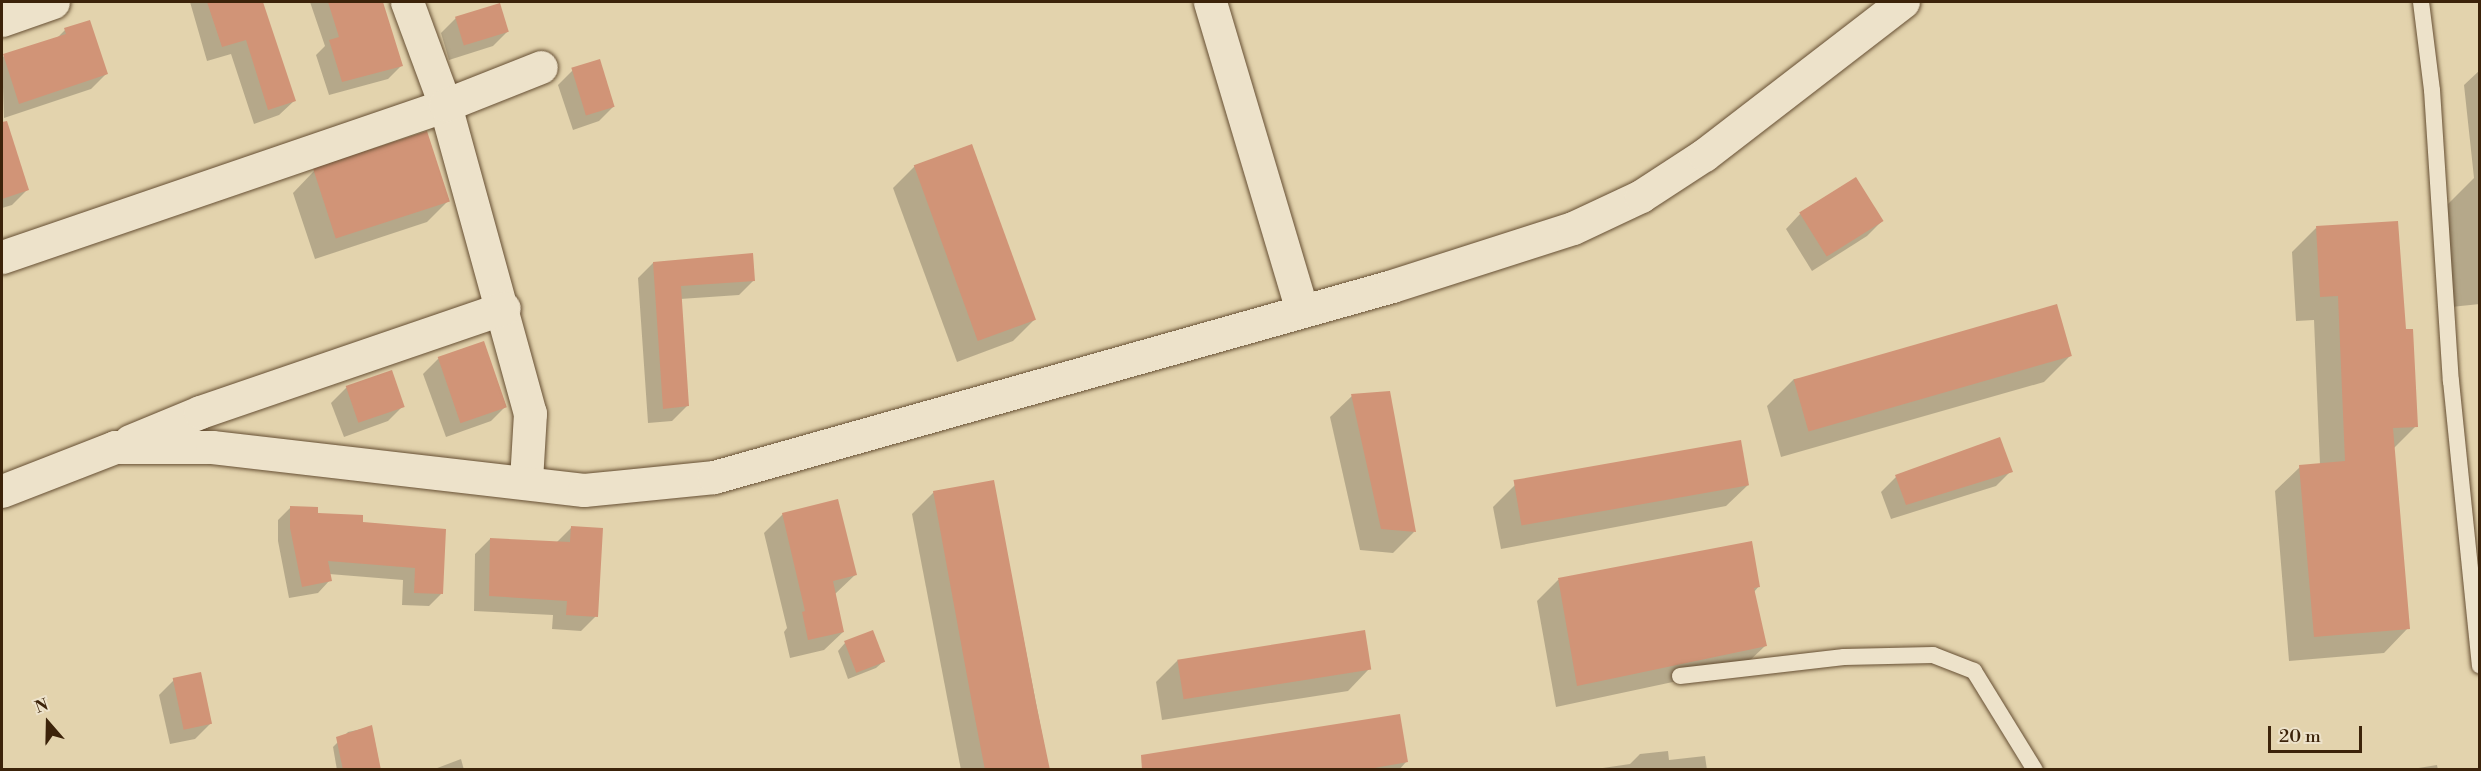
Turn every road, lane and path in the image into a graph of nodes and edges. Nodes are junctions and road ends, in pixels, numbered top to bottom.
1 (53, 2) edge
2 (407, 2) edge
3 (1210, 2) edge
4 (1903, 2) edge
5 (2421, 2) edge
6 (2, 20) edge
7 (541, 67) dead end
8 (445, 105) junction
9 (2, 257) edge
10 (504, 308) junction
11 (1302, 311) junction
12 (115, 447) junction
13 (526, 481) junction
14 (2, 491) edge
15 (2480, 666) edge
16 (1680, 676) dead end
17 (2035, 770) edge

1 - 6 street
2 - 8 street
3 - 11 street
4 - 11 street
5 - 15 lane
7 - 8 street
8 - 9 street
8 - 10 street
10 - 12 street
10 - 13 street
11 - 13 street
12 - 13 street
12 - 14 street
16 - 17 lane

